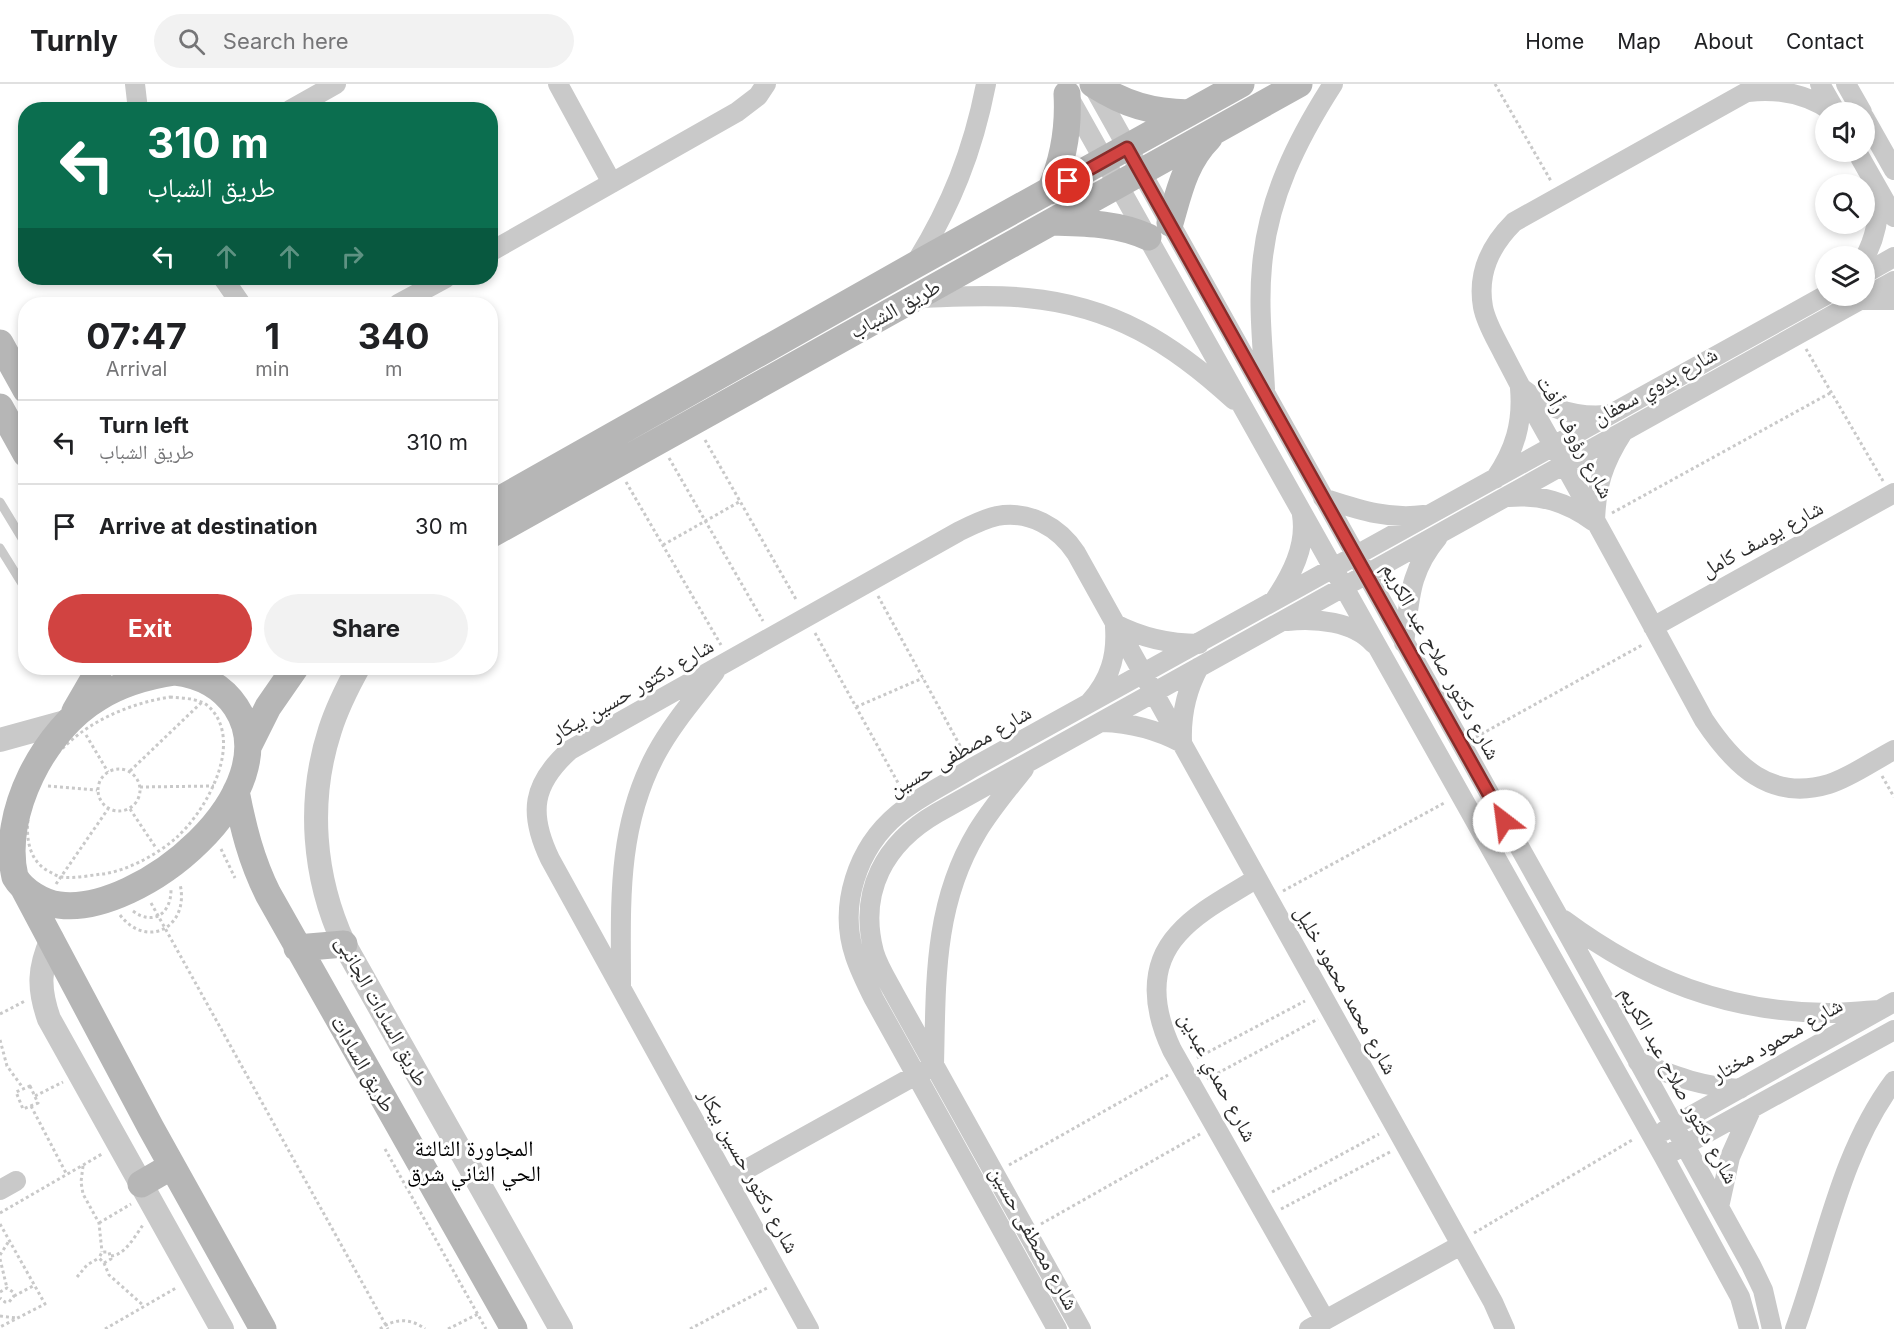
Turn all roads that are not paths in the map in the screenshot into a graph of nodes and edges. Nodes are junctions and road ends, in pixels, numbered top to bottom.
1 (135, 84) edge
2 (336, 84) edge
3 (558, 84) edge
4 (766, 84) edge
5 (986, 84) edge
6 (1241, 84) edge
7 (1299, 84) edge
8 (1333, 84) edge
9 (1820, 84) edge
10 (1846, 84) edge
11 (1858, 84) edge
12 (1078, 86) edge
13 (1753, 87) edge
14 (137, 102) edge
15 (304, 102) edge
16 (1816, 102) edge
17 (1829, 102) edge
18 (1856, 102) edge
19 (1860, 102) edge
20 (1189, 113) junction
21 (1217, 130) junction
22 (1875, 137) edge
23 (1116, 154) junction
24 (1863, 162) edge
25 (1894, 170) edge
26 (1130, 178) junction
27 (612, 183) junction
28 (1879, 189) junction
29 (1050, 191) junction
30 (1894, 217) edge
31 (1052, 222) junction
32 (1159, 230) junction
33 (1871, 246) edge
34 (498, 247) edge
35 (1894, 257) edge
36 (915, 265) junction
37 (1875, 268) edge
38 (1894, 281) edge
39 (433, 285) edge
40 (1875, 292) edge
41 (411, 297) edge
42 (914, 298) junction
43 (1875, 300) edge
44 (1894, 300) edge
45 (1815, 301) edge
46 (1849, 306) edge
47 (0, 343) edge
48 (18, 376) edge
49 (1520, 386) junction
50 (1265, 395) junction
51 (0, 407) edge
52 (1246, 411) junction
53 (1613, 414) junction
54 (1623, 431) junction
55 (18, 440) edge
56 (1554, 447) junction
57 (1564, 464) junction
58 (1494, 480) junction
59 (1893, 494) edge
60 (1323, 498) junction
61 (1504, 498) junction
62 (498, 500) edge
63 (0, 502) edge
64 (1301, 509) junction
65 (1432, 514) junction
66 (1595, 522) junction
67 (498, 531) edge
68 (18, 532) edge
69 (1443, 532) junction
70 (0, 548) edge
71 (1355, 556) junction
72 (1334, 568) junction
73 (1365, 574) junction
74 (18, 577) edge
75 (1344, 586) junction
76 (1272, 604) junction
77 (1281, 621) junction
78 (1115, 624) junction
79 (1656, 631) junction
80 (1404, 643) junction
81 (1199, 644) junction
82 (1383, 655) junction
83 (725, 663) junction
84 (1199, 667) junction
85 (97, 675) edge
86 (153, 675) edge
87 (194, 675) edge
88 (291, 675) edge
89 (354, 675) edge
90 (1144, 675) junction
91 (1153, 693) junction
92 (1086, 707) junction
93 (1101, 722) junction
94 (74, 723) junction
95 (0, 740) edge
96 (1182, 743) junction
97 (248, 747) junction
98 (1894, 750) edge
99 (1032, 760) junction
100 (229, 788) junction
101 (1257, 878) junction
102 (22, 886) edge
103 (1558, 916) junction
104 (52, 939) junction
105 (344, 944) junction
106 (297, 948) junction
107 (621, 988) junction
108 (1886, 1006) edge
109 (1894, 1029) edge
110 (1638, 1062) junction
111 (934, 1065) junction
112 (916, 1075) junction
113 (1894, 1081) edge
114 (1740, 1089) junction
115 (1751, 1110) junction
116 (1673, 1126) junction
117 (1651, 1134) junction
118 (1684, 1146) junction
119 (1664, 1157) junction
120 (172, 1167) junction
121 (727, 1180) junction
122 (148, 1196) junction
123 (1719, 1207) junction
124 (1460, 1244) junction
125 (1317, 1325) edge
126 (222, 1329) edge
127 (263, 1329) edge
128 (514, 1329) edge
129 (561, 1329) edge
130 (809, 1329) edge
131 (1057, 1329) edge
132 (1081, 1329) edge
133 (1505, 1329) edge
134 (1749, 1329) edge
135 (1772, 1329) edge
136 (1795, 1329) edge

1 - 14 street
2 - 15 street
3 - 27 street
4 - 27 street
5 - 36 street
6 - 20 main road, طريق الشباب
7 - 21 main road, طريق الشباب
8 - 50 street
9 - 17 street
10 - 18 street
11 - 19 street
12 - 20 main road
12 - 23 street
12 - 23 street
12 - 29 main road
13 - 16 street
13 - 49 street, شارع رؤوف رأفت
20 - 23 main road, طريق الشباب
21 - 26 main road, طريق الشباب
21 - 32 main road
22 - 25 street
23 - 26 street, شارع دكتور صلاح عبد الكريم
23 - 29 main road, طريق الشباب
24 - 28 street
26 - 31 main road, طريق الشباب
26 - 32 street, شارع دكتور صلاح عبد الكريم
27 - 34 street
28 - 30 street
28 - 33 street
29 - 36 main road, طريق الشباب
31 - 32 main road
31 - 42 main road, طريق الشباب
32 - 50 street, شارع دكتور صلاح عبد الكريم
32 - 52 street, شارع دكتور صلاح عبد الكريم
35 - 37 street
36 - 62 main road, طريق الشباب
38 - 40 street, شارع بدوي سعفان
39 - 41 street
42 - 52 street
42 - 67 main road, طريق الشباب
43 - 44 street
45 - 53 street, شارع بدوي سعفان
46 - 54 street, شارع بدوي سعفان
47 - 48 main road
49 - 53 street
49 - 56 street, شارع رؤوف رأفت
49 - 58 street
50 - 60 street, شارع دكتور صلاح عبد الكريم
51 - 55 main road
52 - 64 street, شارع دكتور صلاح عبد الكريم
53 - 56 street, شارع بدوي سعفان
54 - 57 street, شارع بدوي سعفان
54 - 66 street
56 - 57 street, شارع رؤوف رأفت
56 - 58 street, شارع بدوي سعفان
57 - 61 street, شارع بدوي سعفان
57 - 66 street, شارع رؤوف رأفت
58 - 65 street, شارع بدوي سعفان
59 - 79 street, شارع يوسف كامل
60 - 65 street
60 - 71 street, شارع دكتور صلاح عبد الكريم
61 - 66 street
61 - 69 street, شارع بدوي سعفان
63 - 68 lane
64 - 72 street, شارع دكتور صلاح عبد الكريم
64 - 76 street
65 - 71 street, شارع بدوي سعفان
66 - 79 street, شارع رؤوف رأفت
69 - 73 street, شارع بدوي سعفان
69 - 80 street
70 - 74 lane
71 - 72 street, شارع بدوي سعفان
71 - 73 street, شارع دكتور صلاح عبد الكريم
72 - 75 street, شارع دكتور صلاح عبد الكريم
72 - 76 street, شارع مصطفى حسين
73 - 75 street, شارع بدوي سعفان
73 - 80 street, شارع دكتور صلاح عبد الكريم
75 - 77 street, شارع مصطفى حسين
75 - 82 street, شارع دكتور صلاح عبد الكريم
76 - 81 street, شارع مصطفى حسين
77 - 82 street
77 - 84 street, شارع مصطفى حسين
78 - 81 street
78 - 83 street, شارع دكتور حسين بيكار
78 - 90 street, شارع دكتور حسين بيكار
78 - 92 street
79 - 98 street, شارع رؤوف رأفت
80 - 103 street, شارع دكتور صلاح عبد الكريم
81 - 90 street, شارع مصطفى حسين
82 - 117 street, شارع دكتور صلاح عبد الكريم
83 - 107 street
83 - 107 street, شارع دكتور حسين بيكار
84 - 91 street, شارع مصطفى حسين
84 - 96 street
85 - 94 main road
86 - 94 main road
87 - 97 main road
88 - 97 main road
89 - 105 street, طريق السادات الجانبى
90 - 91 street, شارع محمد محمود خليل
90 - 92 street, شارع مصطفى حسين
91 - 93 street, شارع مصطفى حسين
91 - 96 street, شارع محمد محمود خليل
92 - 112 street, شارع مصطفى حسين
93 - 96 street
93 - 99 street, شارع مصطفى حسين
94 - 95 street
94 - 102 main road
96 - 101 street, شارع محمد محمود خليل
97 - 100 main road
99 - 111 street
99 - 111 street, شارع مصطفى حسين
100 - 102 main road
100 - 106 main road, طريق السادات
101 - 124 street, شارع محمد محمود خليل
101 - 125 street, شارع حمدي عبدين
102 - 104 main road
103 - 108 street
103 - 110 street, شارع دكتور صلاح عبد الكريم
104 - 120 main road
104 - 122 street
105 - 106 main road
105 - 129 street, طريق السادات الجانبى
106 - 128 main road, طريق السادات
107 - 121 street, شارع دكتور حسين بيكار
108 - 114 street, شارع محمود مختار
109 - 115 street
110 - 114 street
110 - 116 street, شارع دكتور صلاح عبد الكريم
111 - 112 street
111 - 132 street, شارع مصطفى حسين
112 - 121 street
112 - 131 street, شارع مصطفى حسين
113 - 136 street
114 - 116 street, شارع محمود مختار
115 - 118 street
115 - 123 street
116 - 117 street, شارع محمود مختار
116 - 118 street, شارع دكتور صلاح عبد الكريم
117 - 119 street, شارع دكتور صلاح عبد الكريم
118 - 119 street
118 - 123 street, شارع دكتور صلاح عبد الكريم
119 - 134 street, شارع دكتور صلاح عبد الكريم
120 - 122 main road
120 - 127 main road
121 - 130 street, شارع دكتور حسين بيكار
122 - 126 street
123 - 135 street, شارع دكتور صلاح عبد الكريم
124 - 125 street
124 - 133 street, شارع محمد محمود خليل

